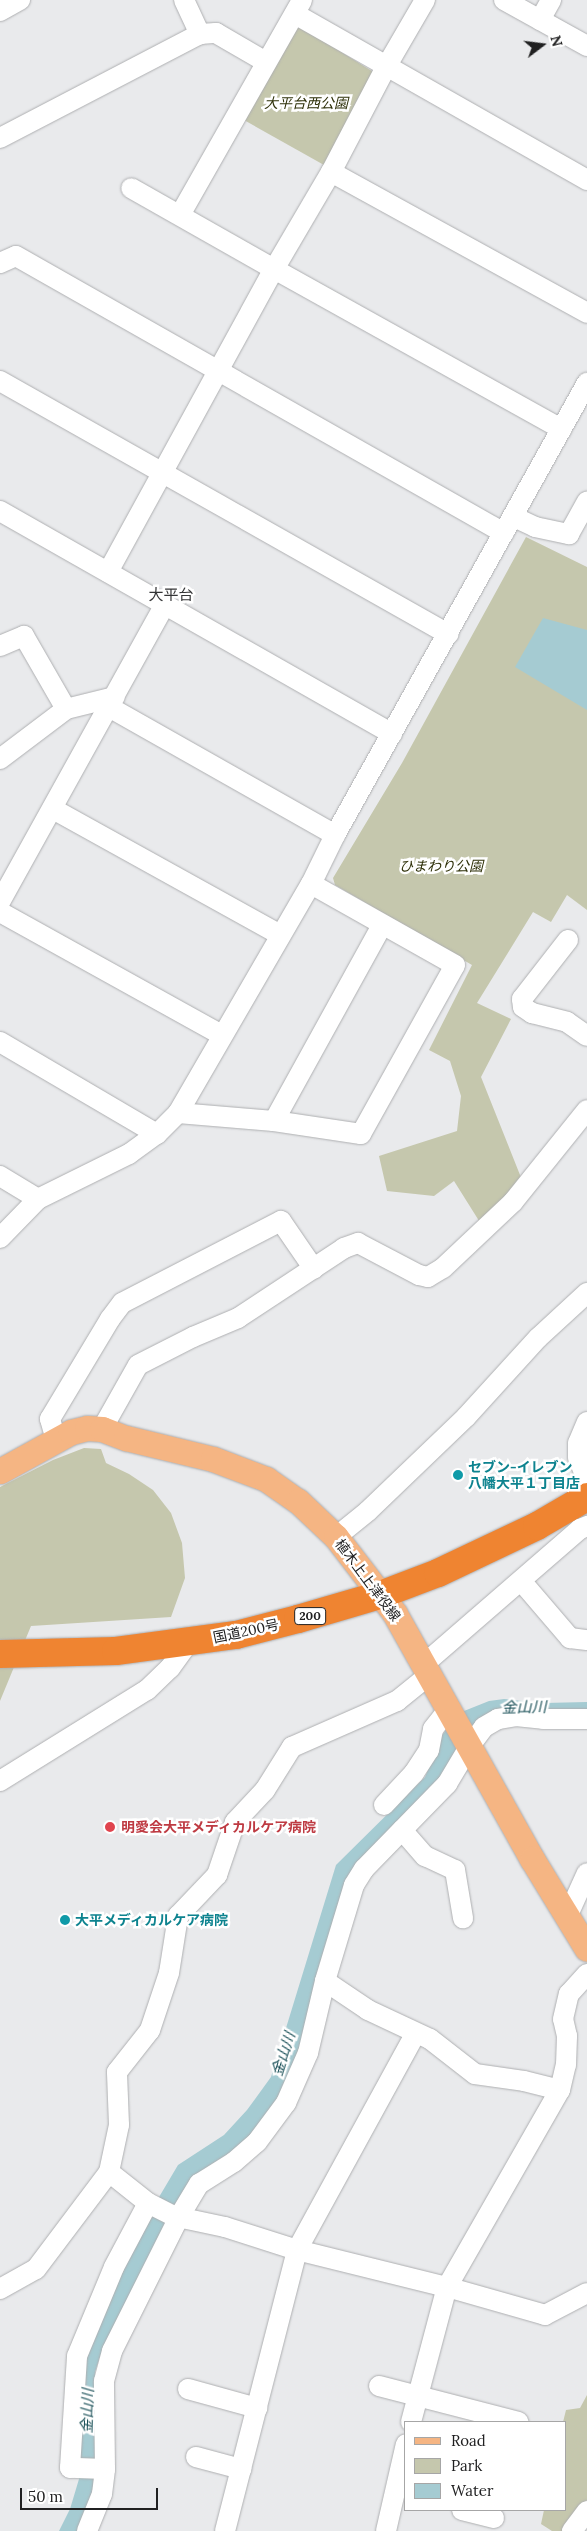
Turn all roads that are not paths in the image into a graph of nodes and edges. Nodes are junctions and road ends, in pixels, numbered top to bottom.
1 (20, 0) edge
2 (184, 0) edge
3 (424, 0) edge
4 (504, 0) edge
5 (551, 0) edge
6 (298, 7) edge
7 (0, 11) edge
8 (540, 20) junction
9 (200, 34) junction
10 (587, 46) edge
11 (266, 62) junction
12 (386, 67) junction
13 (0, 138) edge
14 (331, 172) junction
15 (587, 180) edge
16 (131, 188) dead end
17 (180, 216) junction
18 (0, 263) edge
19 (274, 270) junction
20 (587, 313) edge
21 (219, 371) junction
22 (0, 381) edge
23 (587, 383) edge
24 (562, 429) junction
25 (162, 472) junction
26 (587, 502) edge
27 (0, 511) edge
28 (509, 525) junction
29 (108, 572) junction
30 (164, 606) junction
31 (448, 634) junction
32 (0, 646) edge
33 (112, 702) junction
34 (66, 709) junction
35 (392, 734) junction
36 (0, 759) edge
37 (52, 809) junction
38 (335, 835) junction
39 (311, 884) junction
40 (0, 902) edge
41 (0, 912) edge
42 (382, 925) junction
43 (280, 935) junction
44 (568, 940) dead end
45 (222, 1036) junction
46 (587, 1036) edge
47 (0, 1042) edge
48 (587, 1110) edge
49 (178, 1113) junction
50 (274, 1121) junction
51 (157, 1134) junction
52 (0, 1176) edge
53 (38, 1199) junction
54 (0, 1238) edge
55 (314, 1269) junction
56 (587, 1293) edge
57 (587, 1422) edge
58 (102, 1429) junction
59 (56, 1440) junction
60 (0, 1471) edge
61 (587, 1481) edge
62 (583, 1513) edge
63 (336, 1537) junction
64 (522, 1582) junction
65 (380, 1595) junction
66 (587, 1640) edge
67 (189, 1642) junction
68 (5, 1654) edge
69 (426, 1670) junction
70 (450, 1714) junction
71 (587, 1719) edge
72 (467, 1743) junction
73 (0, 1781) edge
74 (384, 1805) dead end
75 (402, 1830) junction
76 (587, 1872) edge
77 (567, 1917) junction
78 (463, 1918) dead end
79 (587, 1949) edge
80 (587, 1974) edge
81 (325, 1981) junction
82 (416, 2033) junction
83 (560, 2090) junction
84 (110, 2172) junction
85 (150, 2204) junction
86 (176, 2217) junction
87 (297, 2250) junction
88 (448, 2287) junction
89 (0, 2289) edge
90 (587, 2293) edge
91 (379, 2386) dead end
92 (188, 2389) dead end
93 (417, 2395) junction
94 (257, 2408) junction
95 (411, 2421) edge
96 (514, 2421) edge
97 (196, 2457) dead end
98 (404, 2461) edge
99 (102, 2469) junction
100 (241, 2469) junction
101 (400, 2494) edge
102 (466, 2511) edge
103 (587, 2511) edge
104 (494, 2518) dead end
105 (87, 2531) edge
106 (225, 2531) edge
107 (386, 2531) edge
108 (572, 2531) edge

1 - 7 street
2 - 9 street
3 - 12 street
4 - 8 street
5 - 8 street
6 - 11 street
6 - 12 street
8 - 10 street
9 - 11 street
9 - 13 street
11 - 17 street
12 - 14 street
12 - 15 street
14 - 19 street
14 - 20 street
16 - 17 street
17 - 19 street
18 - 21 street
19 - 21 street
19 - 24 street
21 - 25 street
21 - 28 street
22 - 25 street
23 - 24 street
24 - 28 street
25 - 29 street
25 - 31 street
26 - 28 street
27 - 29 street
28 - 31 street
29 - 30 street
30 - 33 street
30 - 35 street
31 - 35 street
32 - 34 street
33 - 34 street
33 - 37 street
33 - 38 street
34 - 36 street
35 - 38 street
37 - 40 street
37 - 43 street
38 - 39 street
39 - 42 street
39 - 43 street
41 - 45 street
42 - 50 street
42 - 50 street
43 - 45 street
44 - 46 street
45 - 49 street
47 - 51 street
48 - 55 street
49 - 50 street
49 - 51 street
51 - 53 street
52 - 53 street
53 - 54 street
55 - 58 street
55 - 59 street
56 - 63 street
57 - 61 street
58 - 59 main road, 植木上上津役線
58 - 63 main road, 植木上上津役線
59 - 60 main road, 植木上上津役線
62 - 64 street
62 - 65 highway, 国道200号 / 200
63 - 65 main road, 植木上上津役線
64 - 66 street
64 - 69 street
65 - 67 highway, 国道200号 / 200
65 - 69 main road, 植木上上津役線
67 - 68 highway, 国道200号 / 200
67 - 73 street
69 - 70 main road, 植木上上津役線
69 - 84 street
70 - 72 main road, 植木上上津役線
70 - 74 street
71 - 72 street
72 - 75 street
72 - 77 main road, 植木上上津役線
75 - 78 street
75 - 81 street
76 - 77 street
77 - 79 main road, 植木上上津役線
80 - 83 street
81 - 82 street
81 - 86 street
82 - 83 street
82 - 87 street
83 - 88 street
84 - 85 street
84 - 89 street
85 - 86 street
85 - 99 street
86 - 87 street
86 - 99 street
87 - 88 street
87 - 94 street
88 - 90 street
88 - 93 street
91 - 93 street
92 - 94 street
93 - 95 street
93 - 96 street
94 - 100 street
97 - 100 street
98 - 101 street
99 - 105 street
100 - 106 street
101 - 107 street
102 - 104 street
103 - 108 street

